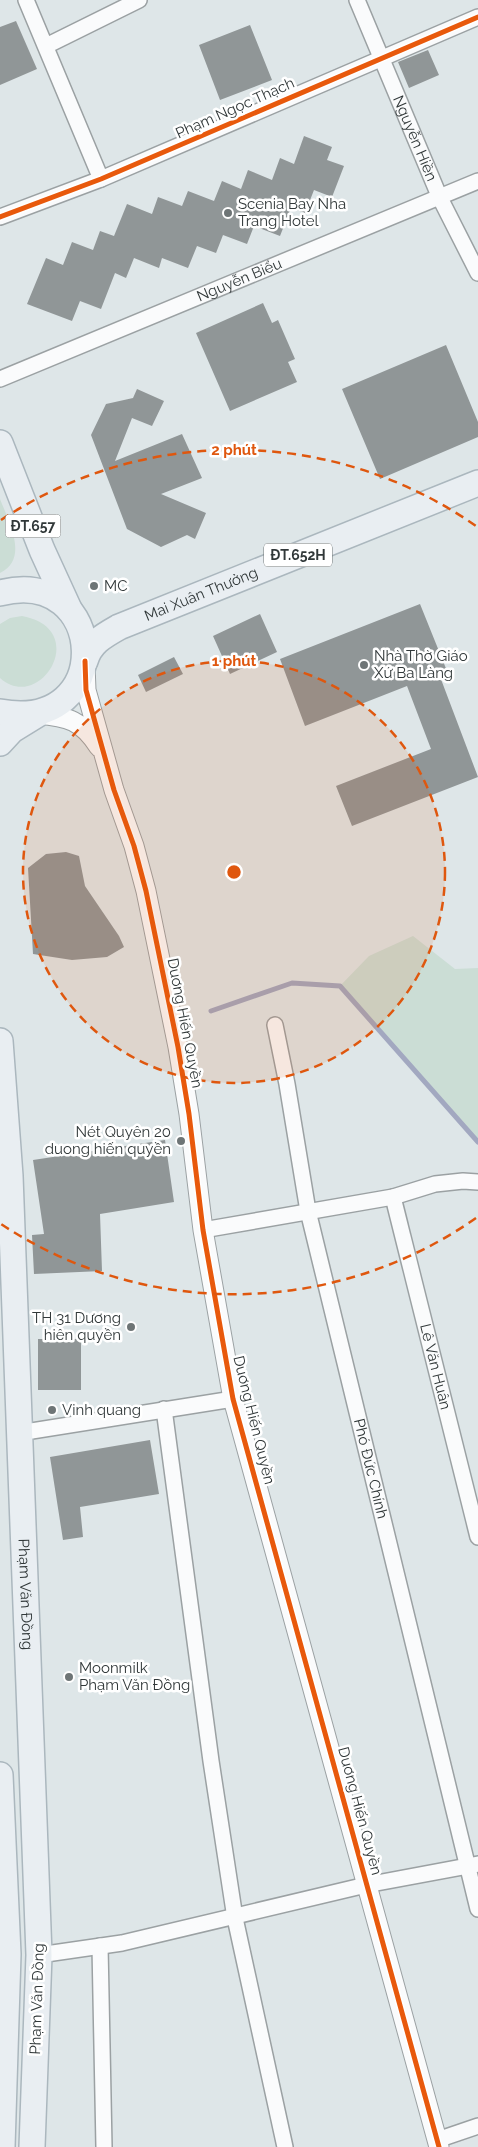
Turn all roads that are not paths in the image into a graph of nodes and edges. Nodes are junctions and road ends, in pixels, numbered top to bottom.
1 (26, 0) edge
2 (139, 0) edge
3 (358, 0) edge
4 (478, 17) edge
5 (46, 46) junction
6 (383, 57) junction
7 (101, 179) junction
8 (478, 181) edge
9 (440, 198) junction
10 (0, 217) edge
11 (478, 274) edge
12 (0, 379) edge
13 (0, 442) edge
14 (478, 483) edge
15 (0, 593) edge
16 (68, 608) junction
17 (119, 627) junction
18 (85, 661) junction
19 (0, 712) edge
20 (38, 714) junction
21 (0, 743) edge
22 (104, 756) junction
23 (275, 1025) dead end
24 (0, 1041) edge
25 (478, 1182) edge
26 (393, 1197) junction
27 (308, 1211) junction
28 (203, 1230) junction
29 (233, 1399) junction
30 (164, 1410) junction
31 (19, 1433) junction
32 (478, 1537) edge
33 (0, 1775) edge
34 (472, 1865) edge
35 (366, 1885) junction
36 (478, 1909) edge
37 (235, 1918) junction
38 (100, 1946) junction
39 (8, 1954) junction
40 (39, 1954) junction
41 (478, 2126) edge
42 (438, 2144) edge
43 (2, 2147) edge
44 (32, 2147) edge
45 (104, 2147) edge
46 (285, 2147) edge

1 - 5 street
2 - 5 street
3 - 6 street, Nguyễn Hiền
4 - 6 street, Phạm Ngọc Thạch
5 - 7 street
6 - 7 street, Phạm Ngọc Thạch
6 - 9 street, Nguyễn Hiền
7 - 10 street, Phạm Ngọc Thạch
8 - 9 street, Nguyễn Biểu
9 - 11 street, Nguyễn Hiền
9 - 12 street, Nguyễn Biểu
13 - 16 main road, ĐT.657
14 - 17 main road, Mai Xuân Thưởng / ĐT.652H
15 - 16 main road, ĐT.657
16 - 17 main road, Mai Xuân Thưởng / ĐT.652H
16 - 18 main road, ĐT.657
17 - 18 main road, Mai Xuân Thưởng / ĐT.652H
18 - 20 main road, ĐT.657
18 - 22 street, Duơng Hiến Quyền
19 - 20 main road, ĐT.657
20 - 21 main road, ĐT.657
20 - 22 street, Duơng Hiến Quyền
22 - 28 street, Duơng Hiến Quyền
23 - 27 street, Phó Đức Chính
24 - 31 main road, Phạm Văn Đồng
25 - 26 street
26 - 27 street
26 - 32 street, Lê Văn Huân
27 - 28 street
27 - 34 street, Phó Đức Chính
28 - 29 street, Duơng Hiến Quyền
29 - 30 street
29 - 35 street, Duơng Hiến Quyền
30 - 31 street
30 - 37 street
31 - 40 main road, Phạm Văn Đồng
33 - 39 main road, Phạm Văn Đồng
34 - 35 street
34 - 36 street, Phó Đức Chính
35 - 37 street
35 - 42 street, Duơng Hiến Quyền
37 - 38 street
37 - 46 street
38 - 40 street
38 - 45 street
39 - 40 main road
39 - 43 main road, Phạm Văn Đồng
40 - 44 main road, Phạm Văn Đồng
41 - 42 street

